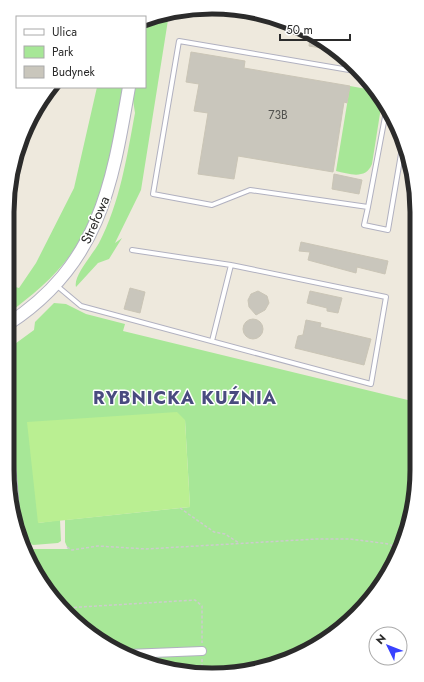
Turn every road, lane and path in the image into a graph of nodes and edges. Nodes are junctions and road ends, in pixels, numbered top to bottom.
1 (349, 69) edge
2 (129, 88) edge
3 (385, 116) edge
4 (401, 154) edge
5 (368, 207) junction
6 (132, 250) dead end
7 (231, 265) junction
8 (55, 284) junction
9 (14, 320) edge
10 (212, 341) junction
11 (180, 508) dead end
12 (240, 543) junction
13 (67, 547) dead end
14 (395, 547) edge
15 (70, 608) edge
16 (202, 651) junction
17 (138, 654) edge
18 (202, 668) edge

1 - 5 lane
2 - 8 street, Strefowa
3 - 5 lane
4 - 5 lane
6 - 7 lane
7 - 10 lane
7 - 10 lane
8 - 9 street, Strefowa
8 - 10 lane
11 - 12 path
12 - 13 path
12 - 14 path
15 - 16 path
16 - 17 street
16 - 18 path

